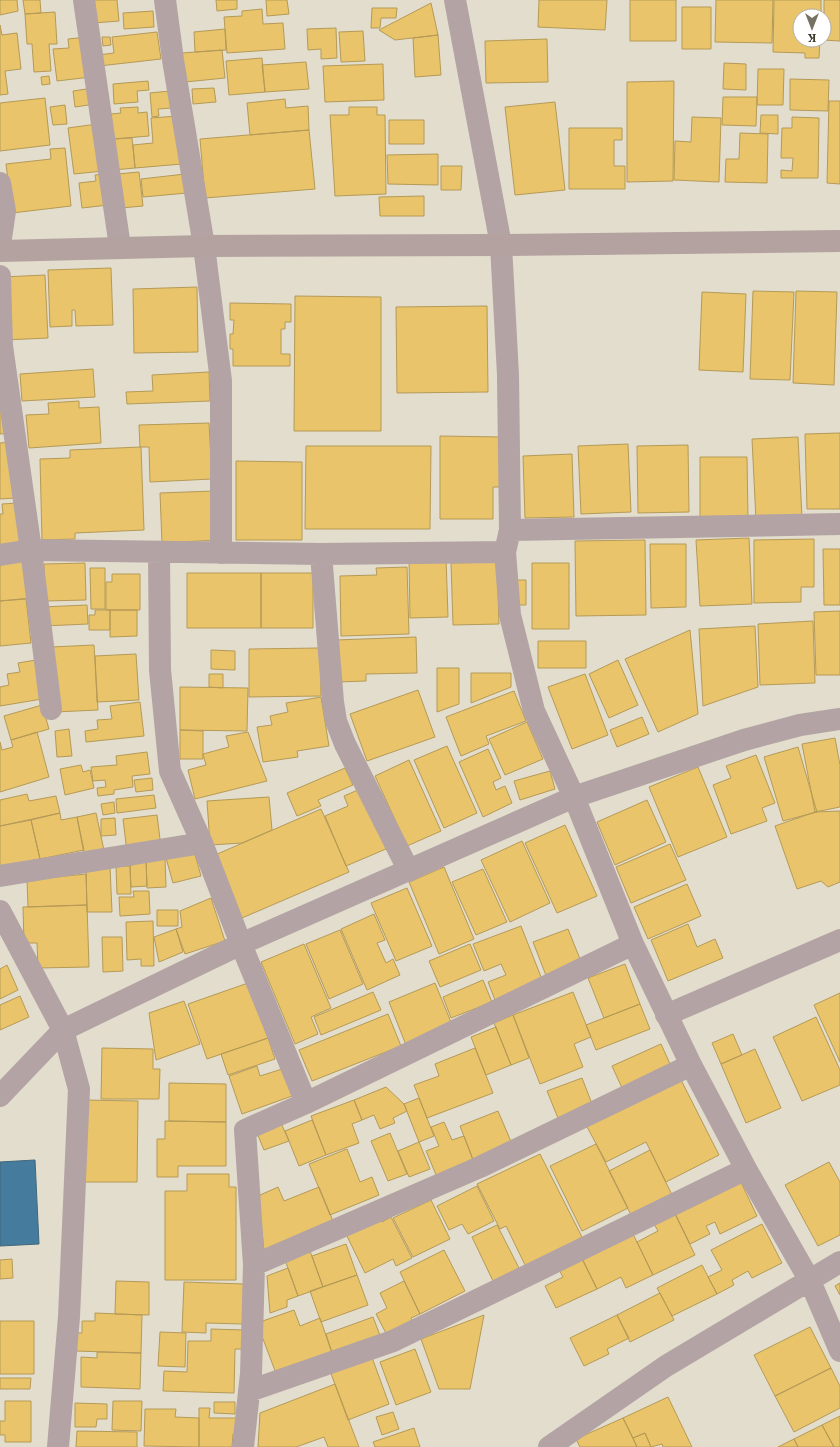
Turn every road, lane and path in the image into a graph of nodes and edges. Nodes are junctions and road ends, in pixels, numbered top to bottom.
1 (84, 0) edge
2 (165, 0) edge
3 (455, 0) edge
4 (0, 183) edge
5 (840, 241) edge
6 (502, 245) junction
7 (0, 246) edge
8 (204, 246) junction
9 (120, 248) junction
10 (0, 251) edge
11 (0, 276) edge
12 (840, 524) edge
13 (510, 530) junction
14 (31, 550) junction
15 (505, 552) junction
16 (159, 553) junction
17 (221, 553) junction
18 (321, 554) junction
19 (0, 555) edge
20 (51, 709) dead end
21 (840, 719) edge
22 (574, 797) junction
23 (202, 843) junction
24 (409, 871) junction
25 (0, 876) edge
26 (0, 911) edge
27 (840, 940) edge
28 (241, 944) junction
29 (633, 944) junction
30 (666, 1015) junction
31 (63, 1030) junction
32 (691, 1065) junction
33 (0, 1096) edge
34 (306, 1103) junction
35 (746, 1169) junction
36 (840, 1262) edge
37 (254, 1265) junction
38 (810, 1281) junction
39 (840, 1350) edge
40 (249, 1391) junction
41 (58, 1447) edge
42 (243, 1447) edge
43 (549, 1447) edge

1 - 9 street
2 - 8 street
3 - 6 street
4 - 7 street
5 - 6 main road
6 - 8 main road
6 - 13 street
8 - 9 main road
8 - 17 street
9 - 10 main road
11 - 14 street
12 - 13 street
13 - 15 street
14 - 16 street
14 - 19 street
14 - 20 street
15 - 18 street
15 - 22 street
16 - 17 street
16 - 23 street
17 - 18 street
18 - 24 street
21 - 22 street
22 - 24 street
22 - 29 street
23 - 25 street
23 - 28 street
24 - 28 street
26 - 31 street
27 - 30 street
28 - 31 street
28 - 34 street
29 - 30 street
29 - 34 street
30 - 32 street
31 - 33 street
31 - 41 street
32 - 35 street
32 - 37 street
34 - 37 street
35 - 38 street
35 - 40 street
36 - 38 street
37 - 40 street
38 - 39 street
38 - 43 street
40 - 42 street

